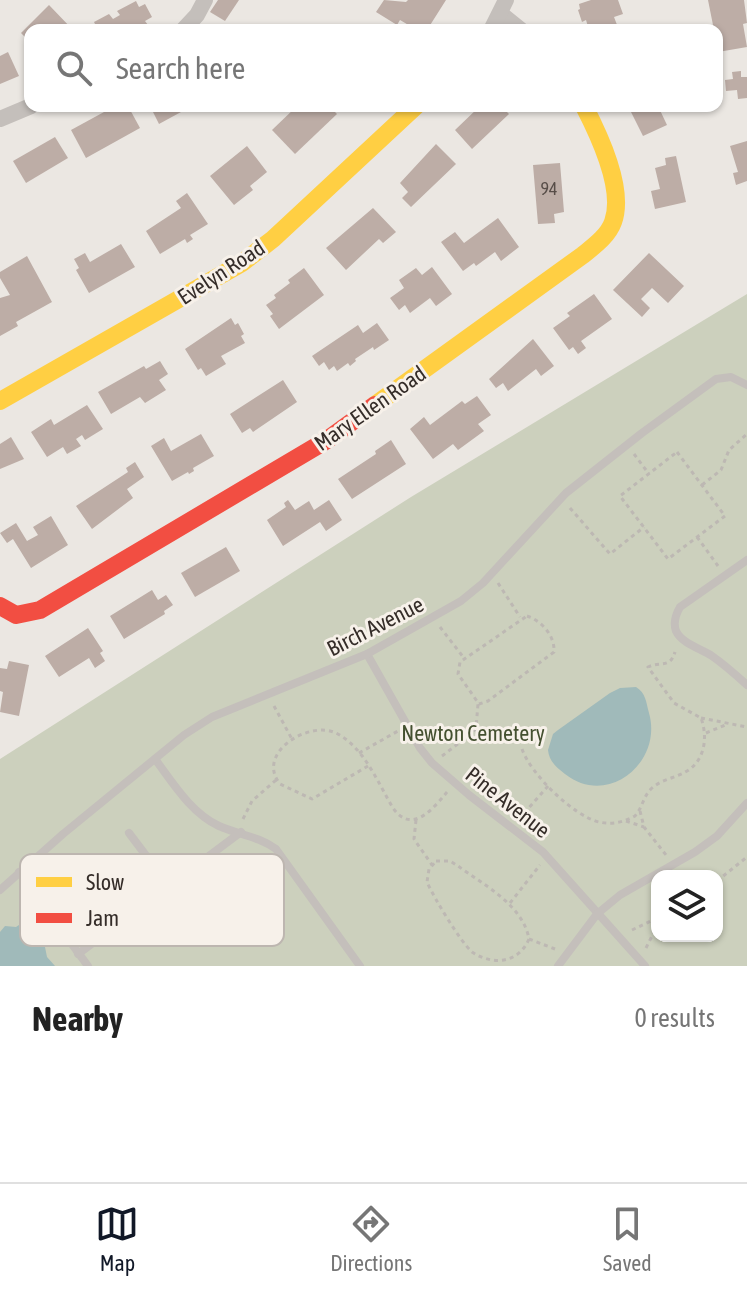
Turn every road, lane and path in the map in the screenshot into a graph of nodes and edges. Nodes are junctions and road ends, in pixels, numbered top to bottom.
1 (205, 0) edge
2 (504, 7) edge
3 (189, 24) edge
4 (517, 24) edge
5 (24, 109) edge
6 (410, 112) edge
7 (587, 112) edge
8 (0, 119) edge
9 (747, 385) edge
10 (0, 401) edge
11 (747, 434) edge
12 (627, 445) junction
13 (649, 474) junction
14 (702, 485) junction
15 (562, 497) junction
16 (644, 527) junction
17 (697, 537) junction
18 (747, 560) edge
19 (492, 574) junction
20 (725, 576) junction
21 (0, 606) edge
22 (433, 617) junction
23 (521, 619) junction
24 (677, 632) junction
25 (367, 654) junction
26 (464, 658) junction
27 (747, 685) edge
28 (268, 694) junction
29 (479, 704) junction
30 (701, 718) junction
31 (728, 724) junction
32 (407, 726) junction
33 (747, 727) edge
34 (705, 733) junction
35 (293, 741) junction
36 (522, 749) dead end
37 (359, 753) junction
38 (155, 759) junction
39 (432, 763) junction
40 (368, 766) junction
41 (276, 780) junction
42 (455, 783) junction
43 (548, 786) junction
44 (747, 803) edge
45 (640, 811) junction
46 (416, 820) junction
47 (626, 821) junction
48 (644, 827) junction
49 (512, 828) junction
50 (241, 832) junction
51 (129, 833) dead end
52 (41, 854) edge
53 (145, 854) edge
54 (212, 854) edge
55 (280, 854) edge
56 (547, 856) junction
57 (747, 857) edge
58 (284, 860) edge
59 (432, 865) junction
60 (673, 865) junction
61 (19, 872) edge
62 (723, 876) edge
63 (0, 890) edge
64 (509, 905) junction
65 (597, 914) junction
66 (651, 921) edge
67 (618, 937) junction
68 (529, 939) junction
69 (651, 941) edge
70 (72, 946) edge
71 (89, 946) edge
72 (566, 953) junction
73 (78, 954) junction
74 (642, 963) edge
75 (491, 964) edge
76 (88, 966) edge
77 (360, 966) edge
78 (558, 966) edge

1 - 3 street
2 - 4 street
5 - 8 street
6 - 10 street, Evelyn Road
7 - 21 street, Mary Ellen Road
9 - 12 lane, Birch Avenue
11 - 14 path
12 - 13 path
12 - 15 lane, Birch Avenue
13 - 14 path
13 - 16 path
14 - 17 path
15 - 16 path
15 - 19 lane, Birch Avenue
16 - 17 path
17 - 20 path
18 - 20 lane
19 - 22 lane, Birch Avenue
19 - 23 path
20 - 24 lane
22 - 25 lane, Birch Avenue
22 - 26 path
23 - 26 path
23 - 29 path
24 - 27 lane
24 - 30 path
25 - 28 lane, Birch Avenue
25 - 32 lane, Pine Avenue
26 - 29 path
28 - 35 path
28 - 38 lane, Birch Avenue
29 - 39 path
30 - 31 path
30 - 34 path
31 - 33 path
31 - 34 path
32 - 37 path
32 - 39 lane, Pine Avenue
34 - 45 path
35 - 37 path
35 - 41 path
36 - 43 path
37 - 40 path
38 - 50 lane
38 - 52 lane, Birch Avenue
39 - 42 lane, Pine Avenue
40 - 41 path
40 - 46 path
41 - 50 path
42 - 46 path
42 - 49 lane, Pine Avenue
43 - 47 path
43 - 49 path
44 - 60 lane
45 - 47 path
45 - 48 path
46 - 59 path
47 - 48 path
48 - 60 path
49 - 56 lane, Pine Avenue
50 - 54 lane
50 - 55 lane
51 - 53 lane
56 - 64 path
56 - 65 lane, Pine Avenue
57 - 62 path
58 - 77 lane
59 - 64 path
59 - 75 path
60 - 65 lane
61 - 63 lane, Birch Avenue
64 - 68 path
65 - 67 lane, Pine Avenue
65 - 72 lane
66 - 67 path
67 - 74 lane, Pine Avenue
68 - 72 path
68 - 75 path
69 - 74 path
70 - 73 lane
71 - 73 lane
72 - 78 lane
73 - 76 lane

